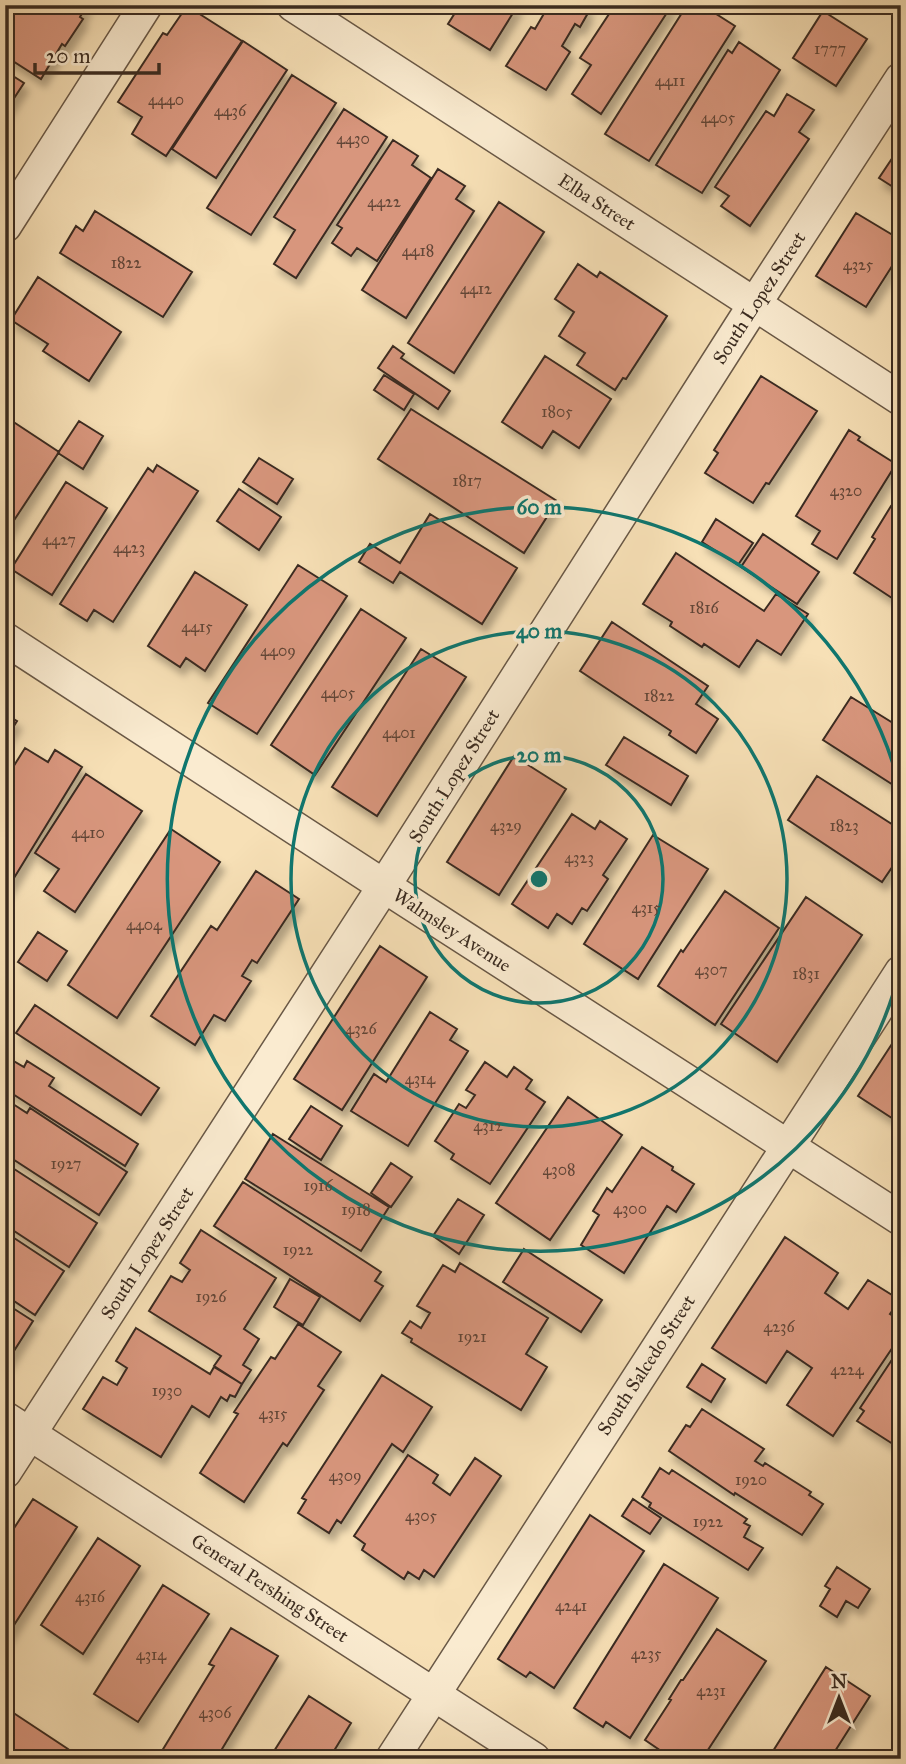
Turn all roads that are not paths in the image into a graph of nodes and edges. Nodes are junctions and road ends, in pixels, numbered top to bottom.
1 (146, 5) edge
2 (293, 5) edge
3 (901, 79) edge
4 (5, 226) edge
5 (754, 305) junction
6 (901, 399) edge
7 (5, 639) edge
8 (384, 886) junction
9 (901, 972) edge
10 (788, 1146) junction
11 (901, 1219) edge
12 (17, 1426) edge
13 (5, 1472) edge
14 (434, 1694) junction
15 (392, 1759) edge
16 (534, 1759) edge

1 - 4 street
2 - 5 street, Elba Street
3 - 5 street, South Lopez Street
5 - 6 street, Elba Street
5 - 8 street, South Lopez Street
7 - 8 street, Walmsley Avenue
8 - 10 street, Walmsley Avenue
8 - 12 street, South Lopez Street
9 - 10 street, South Salcedo Street
10 - 11 street, Walmsley Avenue
10 - 14 street, South Salcedo Street
12 - 13 street, South Lopez Street
12 - 14 street, General Pershing Street
14 - 15 street, South Salcedo Street
14 - 16 street, General Pershing Street

